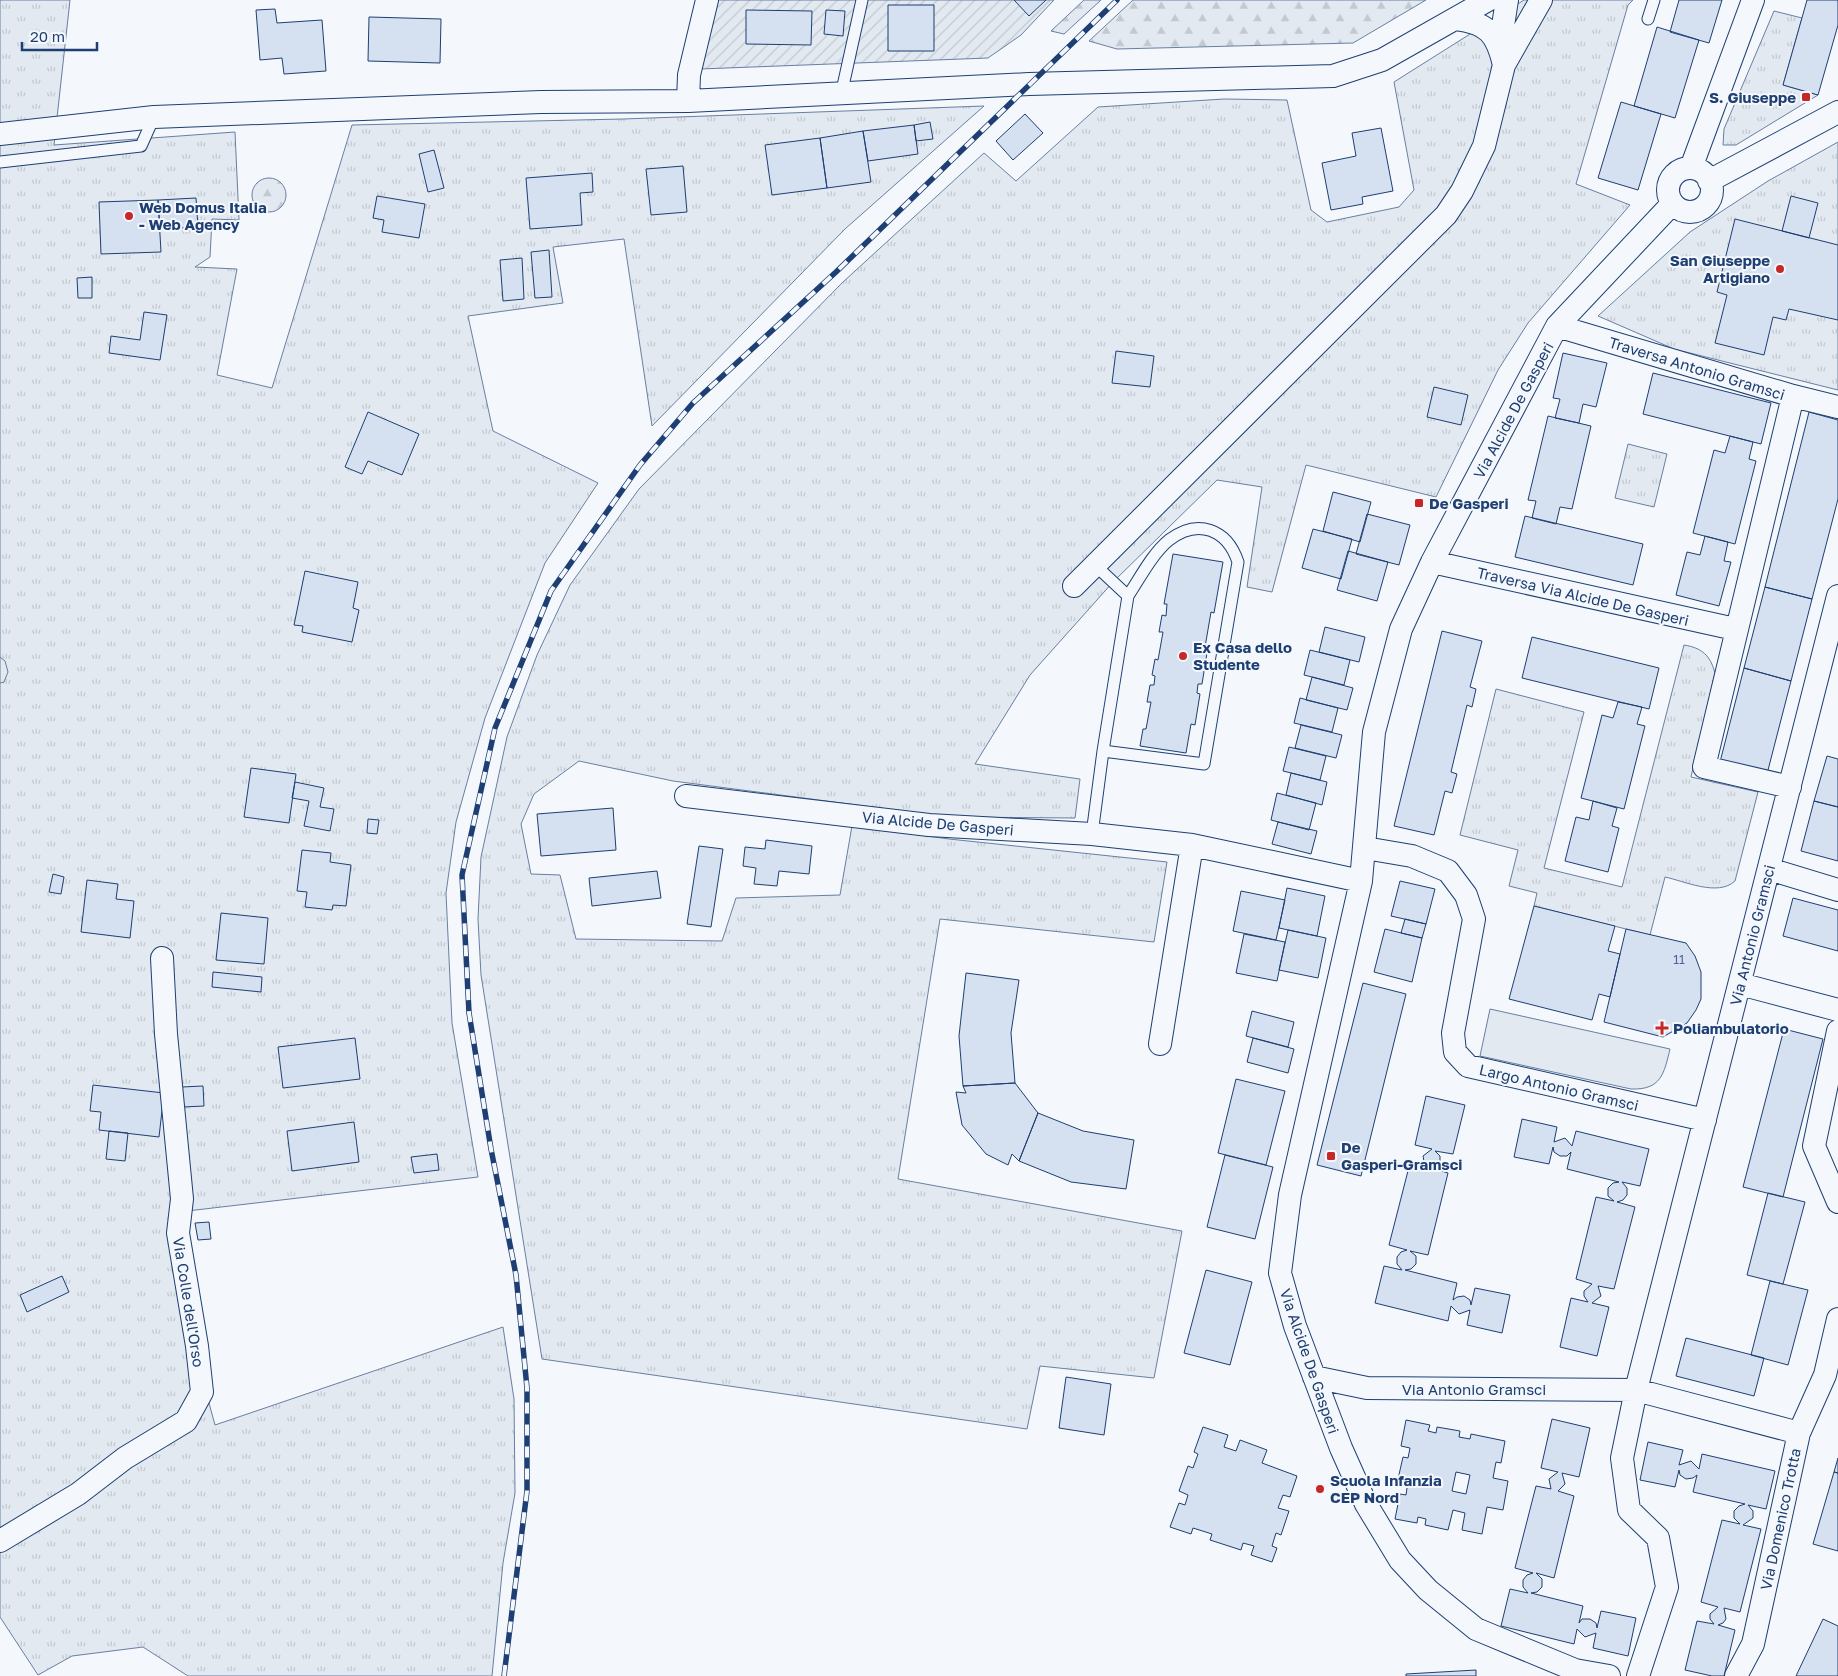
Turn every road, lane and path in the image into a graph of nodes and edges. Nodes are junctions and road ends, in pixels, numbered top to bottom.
1 (706, 0) edge
2 (862, 0) edge
3 (1488, 0) edge
4 (1507, 0) edge
5 (1520, 0) edge
6 (1541, 0) edge
7 (1654, 0) edge
8 (1753, 0) edge
9 (1456, 19) junction
10 (1648, 19) dead end
11 (1521, 32) junction
12 (1502, 55) junction
13 (841, 95) junction
14 (688, 101) junction
15 (1838, 112) edge
16 (154, 117) junction
17 (5, 133) edge
18 (0, 162) edge
19 (1700, 174) junction
20 (1672, 204) junction
21 (1558, 326) junction
22 (1793, 396) junction
23 (1838, 407) edge
24 (1432, 562) junction
25 (1096, 566) junction
26 (1074, 586) dead end
27 (1128, 596) junction
28 (1838, 596) edge
29 (1735, 629) junction
30 (1103, 751) junction
31 (1790, 787) junction
32 (686, 796) dead end
33 (1092, 834) junction
34 (1192, 845) junction
35 (1365, 848) junction
36 (1769, 869) junction
37 (1361, 882) junction
38 (1838, 890) edge
39 (162, 958) dead end
40 (1740, 984) junction
41 (1838, 1010) edge
42 (1838, 1031) edge
43 (1160, 1044) dead end
44 (1705, 1120) junction
45 (1838, 1202) edge
46 (1838, 1319) edge
47 (1314, 1377) junction
48 (1832, 1377) edge
49 (1636, 1390) junction
50 (1798, 1433) junction
51 (0, 1541) edge
52 (1609, 1676) edge
53 (1638, 1676) edge
54 (1736, 1676) edge

1 - 14 street
2 - 13 lane
3 - 9 street
4 - 12 street
5 - 11 street
6 - 11 street
7 - 10 lane
8 - 19 street
9 - 12 street
9 - 13 street
11 - 12 street
12 - 25 street
13 - 14 street
14 - 16 street
15 - 19 street
16 - 17 street
16 - 18 lane
19 - 20 street
19 - 20 street
20 - 21 street, Via Alcide De Gasperi
21 - 22 street, Traversa Antonio Gramsci
21 - 24 street, Via Alcide De Gasperi
22 - 23 street, Traversa Antonio Gramsci
22 - 29 street
24 - 29 street, Traversa Via Alcide De Gasperi
24 - 35 street, Via Alcide De Gasperi
25 - 26 street
25 - 27 lane
27 - 30 lane
27 - 30 lane
28 - 31 street, Via Antonio Gramsci
29 - 31 street
30 - 33 lane
31 - 36 street, Via Antonio Gramsci
32 - 33 street, Via Alcide De Gasperi
33 - 34 street, Via Alcide De Gasperi
34 - 37 street, Via Alcide De Gasperi
34 - 43 street
35 - 37 street, Via Alcide De Gasperi
35 - 44 street, Largo Antonio Gramsci
36 - 38 street
36 - 40 street, Via Antonio Gramsci
37 - 47 street, Via Alcide De Gasperi
39 - 51 street, Via Colle dell'Orso
40 - 41 street
40 - 44 street, Via Antonio Gramsci
42 - 45 street
44 - 49 street, Via Antonio Gramsci
46 - 48 street, Via Domenico Trotta
47 - 49 street, Via Antonio Gramsci
47 - 52 street, Via Alcide De Gasperi
48 - 50 street, Via Domenico Trotta
49 - 50 street, Via Antonio Gramsci
49 - 53 street, Via Antonio Gramsci
50 - 54 street, Via Domenico Trotta

